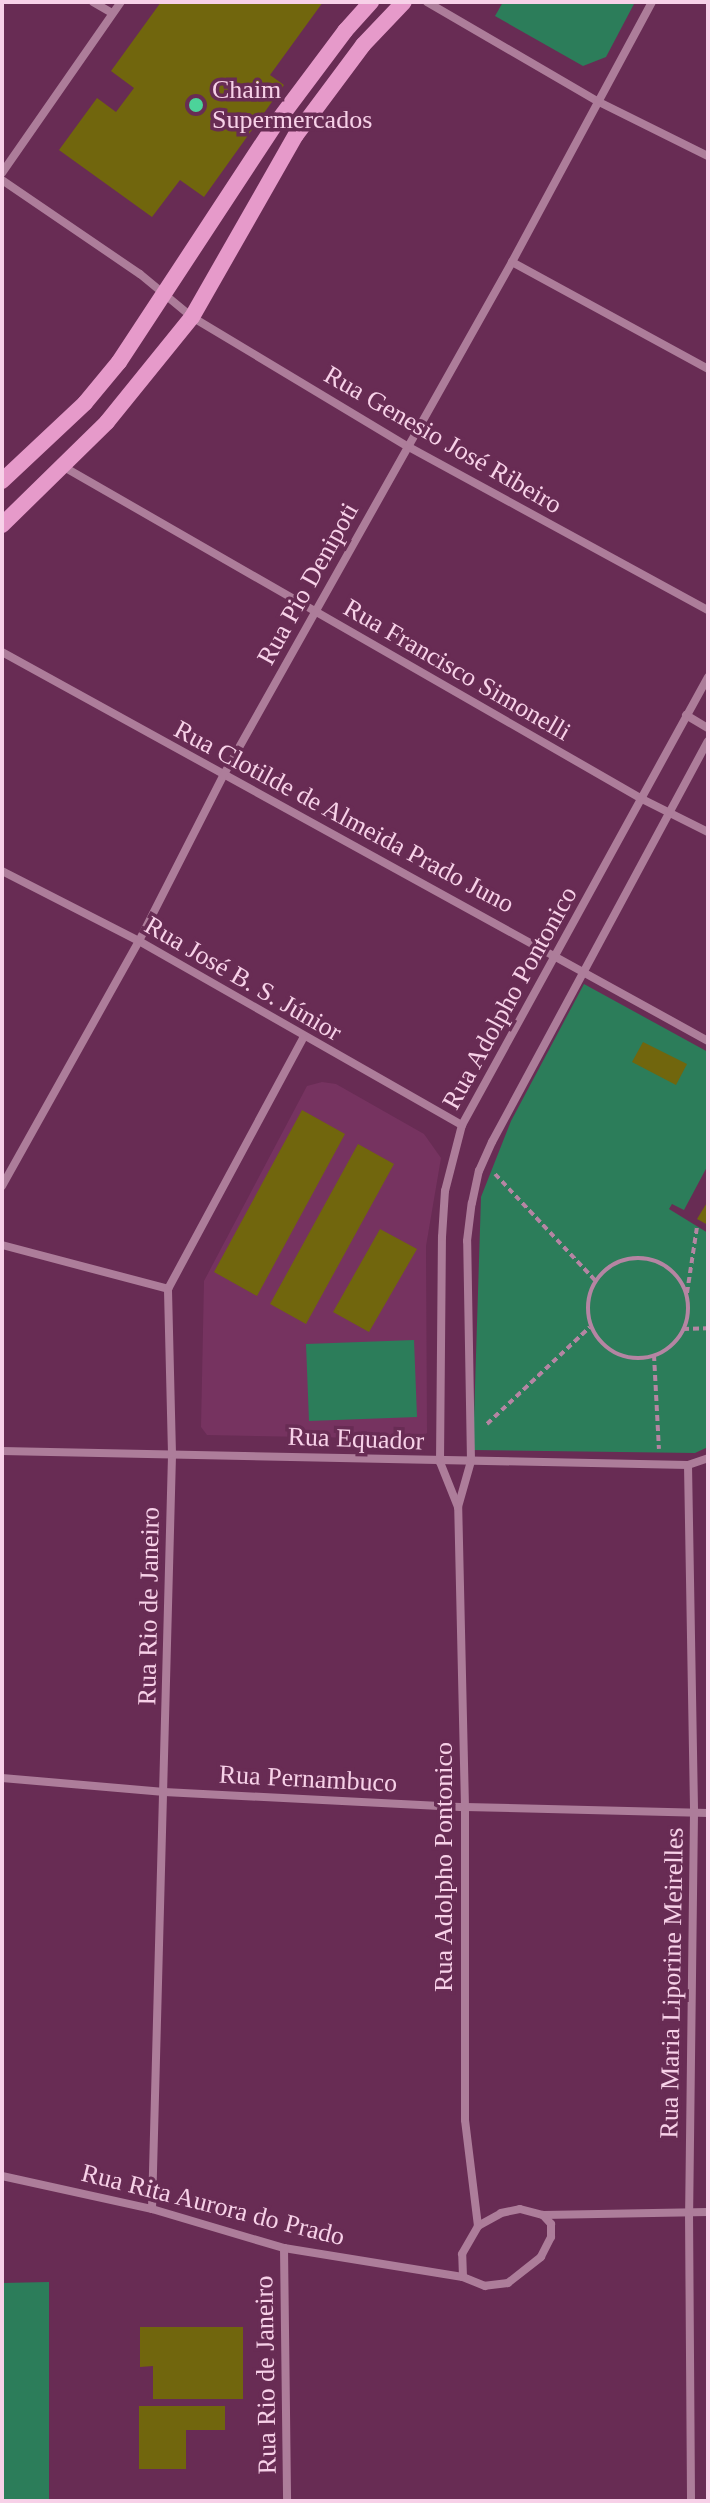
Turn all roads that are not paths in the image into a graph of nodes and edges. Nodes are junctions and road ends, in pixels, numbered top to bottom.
1 (93, 2) edge
2 (121, 2) edge
3 (371, 2) edge
4 (404, 2) edge
5 (427, 2) edge
6 (652, 2) edge
7 (112, 13) junction
8 (597, 101) junction
9 (708, 156) edge
10 (2, 173) edge
11 (2, 180) edge
12 (512, 262) junction
13 (166, 293) junction
14 (192, 317) junction
15 (708, 369) edge
16 (407, 446) junction
17 (64, 467) junction
18 (2, 481) edge
19 (2, 525) edge
20 (708, 610) edge
21 (317, 613) junction
22 (2, 652) edge
23 (708, 677) edge
24 (686, 715) junction
25 (708, 728) edge
26 (708, 741) edge
27 (223, 776) junction
28 (642, 799) junction
29 (671, 813) junction
30 (708, 832) edge
31 (2, 871) edge
32 (139, 941) junction
33 (556, 955) junction
34 (581, 971) junction
35 (303, 1038) junction
36 (708, 1041) edge
37 (462, 1125) junction
38 (2, 1186) edge
39 (2, 1245) edge
40 (168, 1289) junction
41 (2, 1451) edge
42 (172, 1454) junction
43 (708, 1458) edge
44 (471, 1461) junction
45 (440, 1462) junction
46 (688, 1465) junction
47 (458, 1507) junction
48 (2, 1778) edge
49 (164, 1792) junction
50 (465, 1807) junction
51 (694, 1813) junction
52 (708, 1813) edge
53 (2, 2176) edge
54 (152, 2209) junction
55 (689, 2212) junction
56 (708, 2212) edge
57 (543, 2215) junction
58 (478, 2226) junction
59 (284, 2248) junction
60 (463, 2277) junction
61 (287, 2501) edge
62 (691, 2501) edge

1 - 7 street
2 - 7 street
3 - 13 main road
4 - 14 main road
5 - 8 street
6 - 8 street, Rua Pio Denipoti
7 - 10 street
8 - 9 street
8 - 12 street, Rua Pio Denipoti
11 - 13 street, Rua Genesio José Ribeiro
12 - 15 street
12 - 16 street, Rua Pio Denipoti
13 - 14 street, Rua Genesio José Ribeiro
13 - 18 main road
14 - 16 street, Rua Genesio José Ribeiro
14 - 17 main road
16 - 20 street, Rua Genesio José Ribeiro
16 - 21 street, Rua Pio Denipoti
17 - 19 main road
17 - 21 street, Rua Francisco Simonelli
21 - 27 street, Rua Pio Denipoti
21 - 28 street, Rua Francisco Simonelli
22 - 27 street, Rua Clotilde de Almeida Prado Juno
23 - 24 street, Rua Adolpho Pontonico
24 - 25 street
24 - 28 street, Rua Adolpho Pontonico
26 - 29 street, Rua Adolpho Pontonico
27 - 32 street, Rua Pio Denipoti
27 - 33 street, Rua Clotilde de Almeida Prado Juno
28 - 29 street, Rua Francisco Simonelli
28 - 33 street, Rua Adolpho Pontonico
29 - 30 street, Rua Francisco Simonelli
29 - 34 street, Rua Adolpho Pontonico
31 - 32 street, Rua José B. S. Júnior
32 - 35 street, Rua José B. S. Júnior
32 - 38 street, Rua Pio Denipoti
33 - 34 street, Rua Clotilde de Almeida Prado Juno
33 - 37 street, Rua Adolpho Pontonico
34 - 36 street, Rua Clotilde de Almeida Prado Juno
34 - 44 street, Rua Adolpho Pontonico
35 - 37 street, Rua José B. S. Júnior
35 - 40 street, Rua Rio de Janeiro
37 - 45 street, Rua Adolpho Pontonico
39 - 40 street
40 - 42 street, Rua Rio de Janeiro
41 - 42 street, Rua Equador
42 - 45 street, Rua Equador
42 - 49 street, Rua Rio de Janeiro
43 - 46 street, Rua Equador
44 - 45 street, Rua Equador
44 - 46 street, Rua Equador
44 - 47 street, Rua Adolpho Pontonico
45 - 47 street, Rua Adolpho Pontonico
46 - 51 street, Rua Maria Liporine Meirelles
47 - 50 street, Rua Adolpho Pontonico
48 - 49 street, Rua Pernambuco
49 - 50 street, Rua Pernambuco
49 - 54 street, Rua Rio de Janeiro
50 - 51 street, Rua Pernambuco
50 - 58 street, Rua Adolpho Pontonico
51 - 52 street, Rua Pernambuco
51 - 55 street, Rua Maria Liporine Meirelles
53 - 54 street, Rua Rita Aurora do Prado
54 - 59 street, Rua Rita Aurora do Prado
55 - 56 street
55 - 57 street
55 - 62 street, Rua Maria Liporine Meirelles
57 - 58 street
57 - 60 street
58 - 60 street
59 - 60 street, Rua Rita Aurora do Prado
59 - 61 street, Rua Rio de Janeiro

